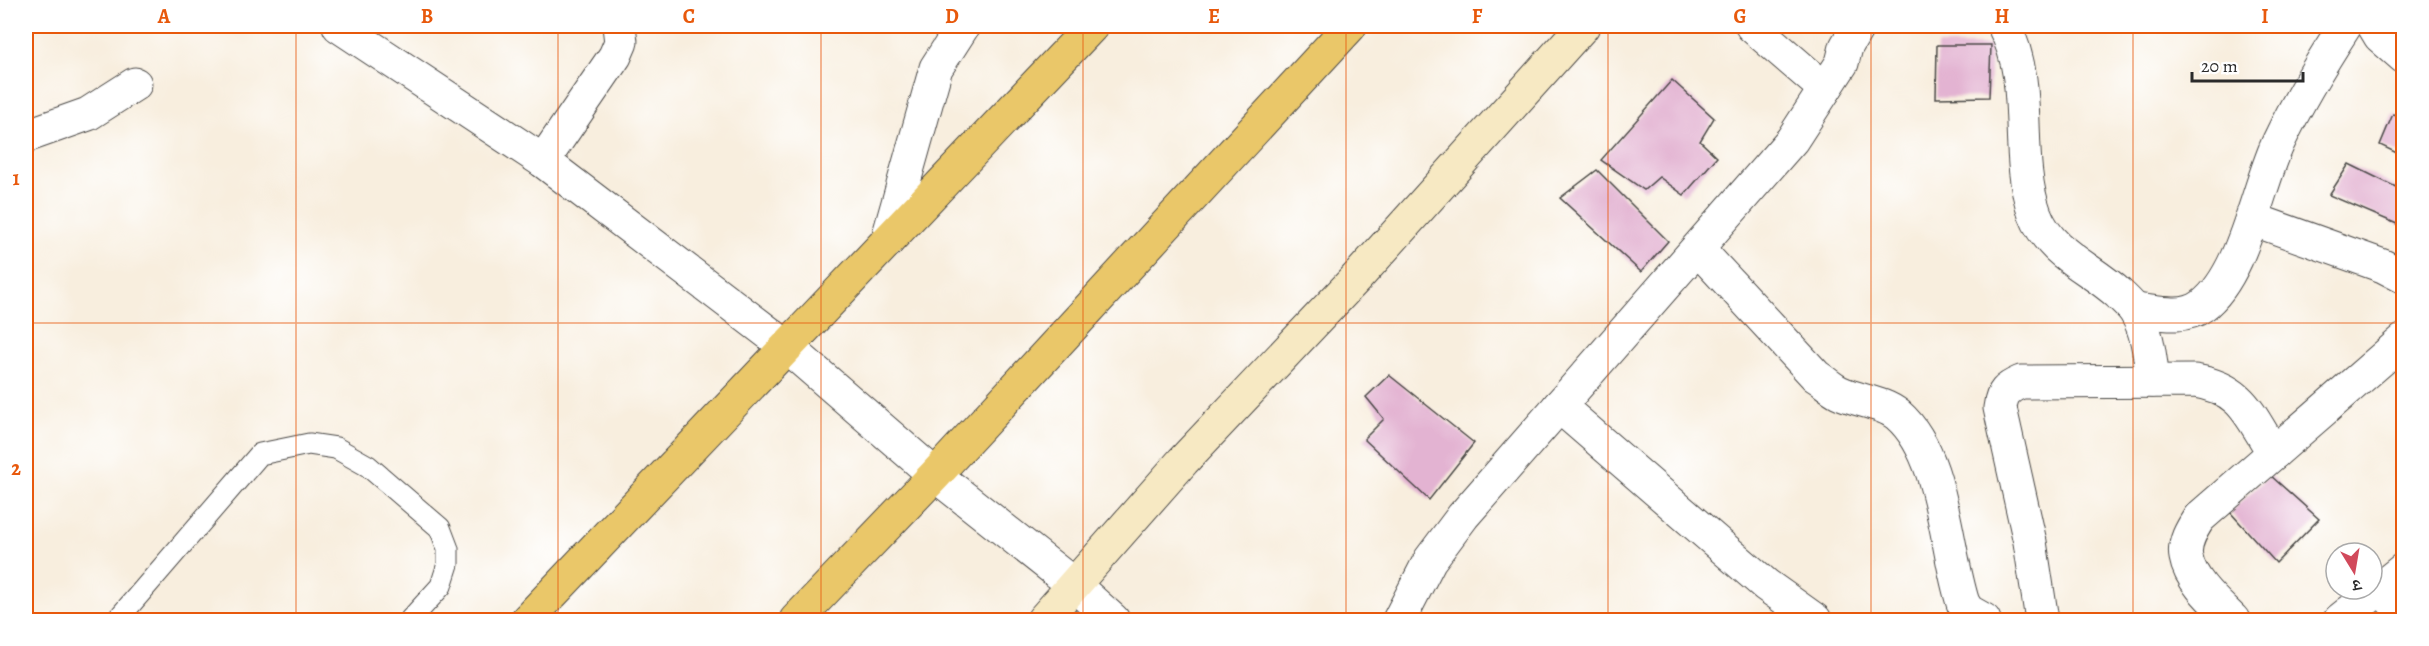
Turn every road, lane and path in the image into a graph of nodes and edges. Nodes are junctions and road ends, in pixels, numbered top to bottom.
1 (339, 26) edge
2 (619, 26) edge
3 (963, 26) edge
4 (1092, 26) edge
5 (1350, 26) edge
6 (1583, 26) edge
7 (1752, 26) edge
8 (1858, 26) edge
9 (2004, 26) edge
10 (2345, 26) edge
11 (2374, 26) edge
12 (2403, 57) edge
13 (135, 84) dead end
14 (1825, 89) junction
15 (26, 136) edge
16 (543, 160) junction
17 (2252, 219) junction
18 (887, 242) junction
19 (1698, 249) junction
20 (2403, 277) edge
21 (2135, 310) junction
22 (2403, 340) edge
23 (787, 347) junction
24 (2153, 381) junction
25 (1559, 406) junction
26 (2274, 453) junction
27 (935, 475) junction
28 (2393, 579) edge
29 (1074, 585) junction
30 (2403, 614) edge
31 (117, 621) edge
32 (410, 621) edge
33 (527, 621) edge
34 (796, 621) edge
35 (1043, 621) edge
36 (1113, 621) edge
37 (1399, 621) edge
38 (1815, 621) edge
39 (1984, 621) edge
40 (2042, 621) edge
41 (2233, 621) edge
42 (2340, 621) edge

1 - 16 street
2 - 16 street
3 - 18 street
4 - 18 main road
5 - 27 main road
6 - 29 street
7 - 14 street
8 - 14 street
9 - 21 street
10 - 17 street
11 - 12 street
13 - 15 street
14 - 19 street
16 - 23 street
17 - 20 street
17 - 21 street
18 - 23 main road
19 - 25 street
19 - 39 street
21 - 24 street
22 - 26 street
23 - 27 street
23 - 33 main road
24 - 26 street
24 - 40 street
25 - 37 street
25 - 38 street
26 - 41 street
27 - 29 street
27 - 34 main road
28 - 30 street
28 - 42 street
29 - 35 street
29 - 36 street
31 - 32 lane

